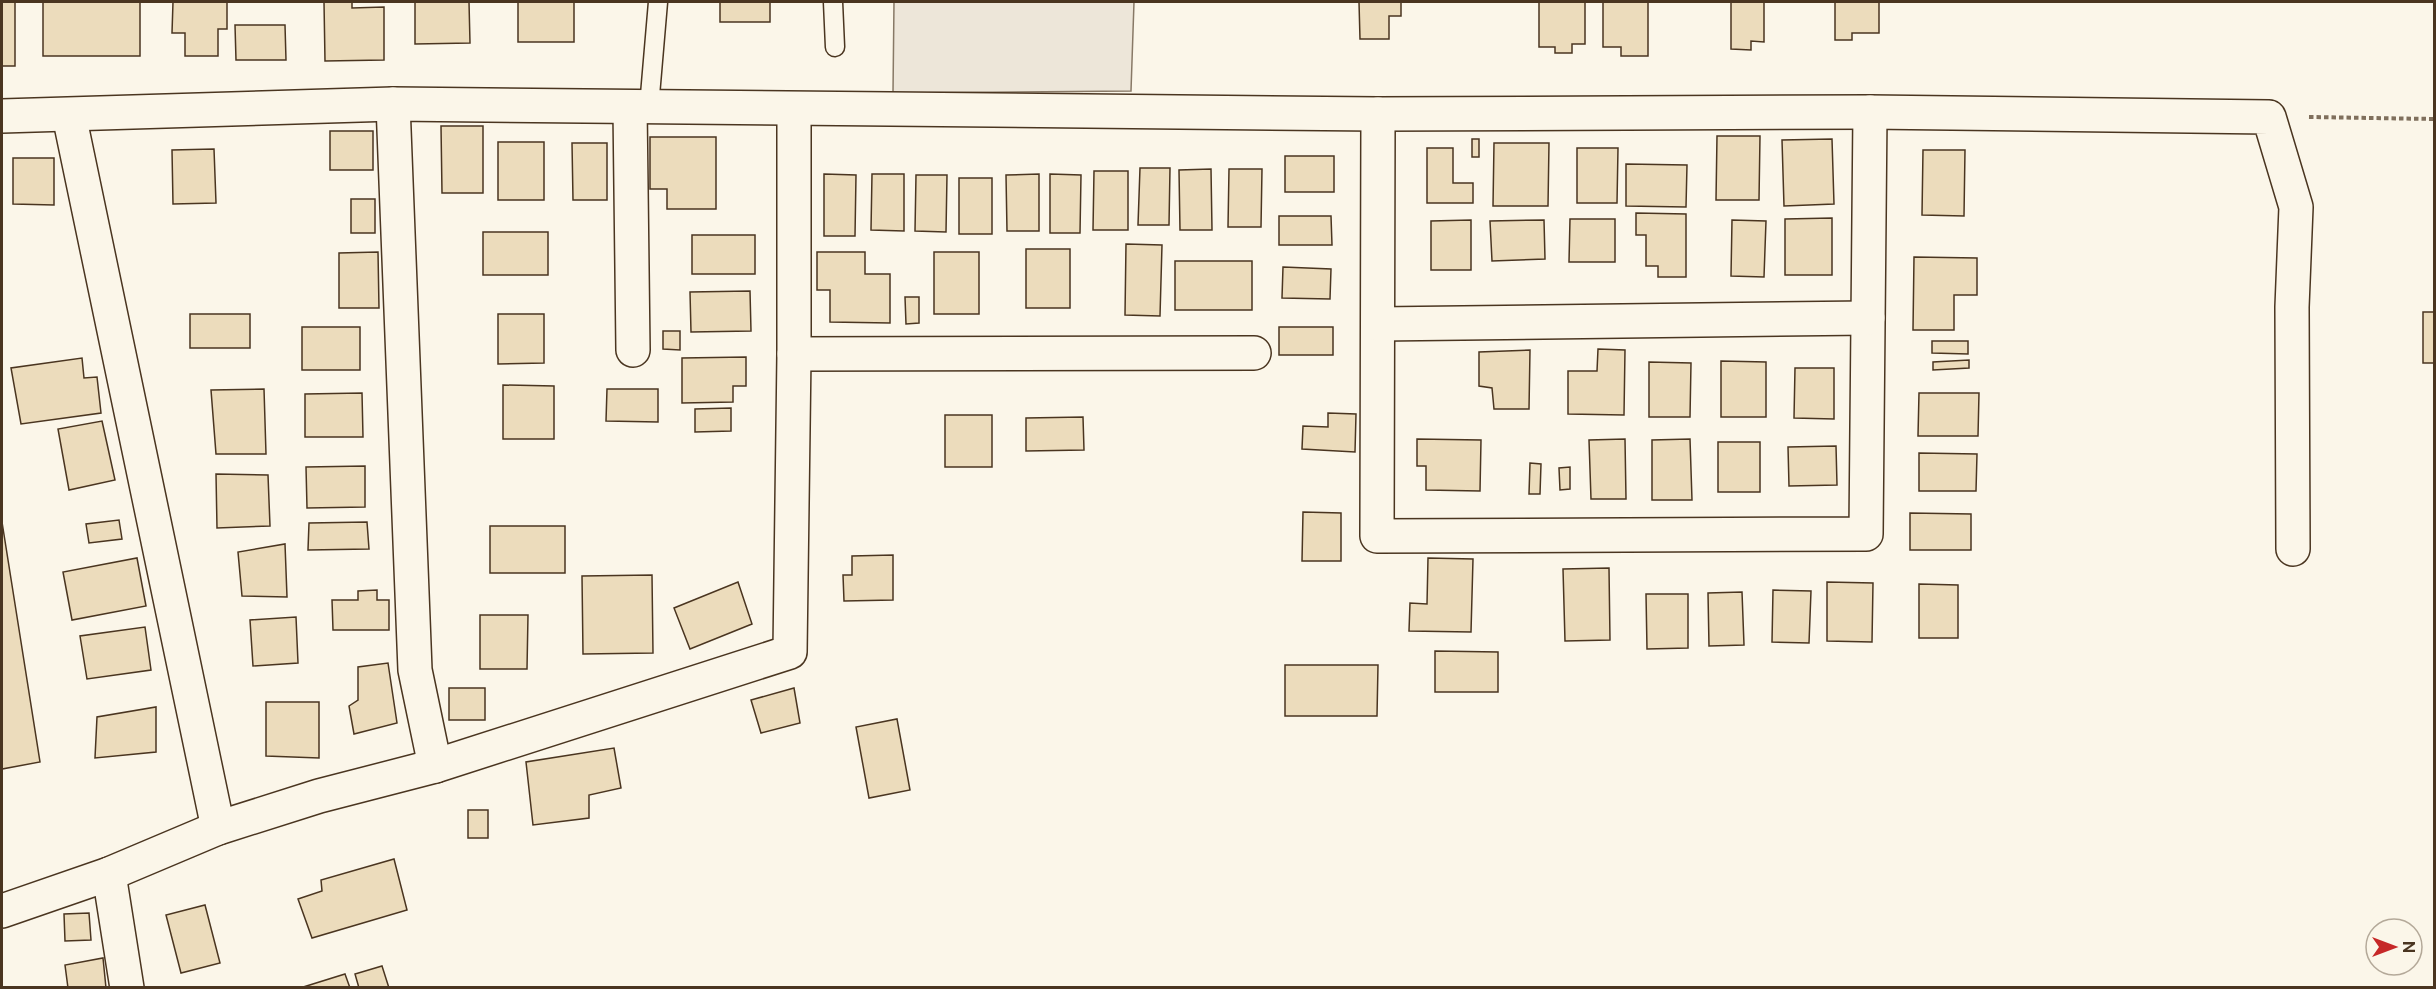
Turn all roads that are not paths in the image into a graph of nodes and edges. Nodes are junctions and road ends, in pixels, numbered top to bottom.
1 (657, 2) edge
2 (833, 2) edge
3 (835, 46) dead end
4 (393, 104) junction
5 (640, 107) junction
6 (794, 108) junction
7 (1870, 111) junction
8 (1378, 114) junction
9 (69, 115) junction
10 (2, 116) edge
11 (1868, 318) junction
12 (1378, 324) junction
13 (633, 350) dead end
14 (1254, 353) dead end
15 (794, 354) junction
16 (2293, 549) dead end
17 (435, 766) junction
18 (218, 828) junction
19 (109, 874) junction
20 (2, 911) edge
21 (127, 987) edge

1 - 5 lane
2 - 3 lane
4 - 5 street
4 - 9 street
4 - 17 street
5 - 6 street
5 - 13 street
6 - 8 street
6 - 15 street
7 - 8 street
7 - 11 street
7 - 16 street
8 - 12 street
9 - 10 street
9 - 18 street
11 - 12 street
11 - 12 street
14 - 15 street
15 - 17 street
17 - 18 street
18 - 19 street
19 - 20 street
19 - 21 street

